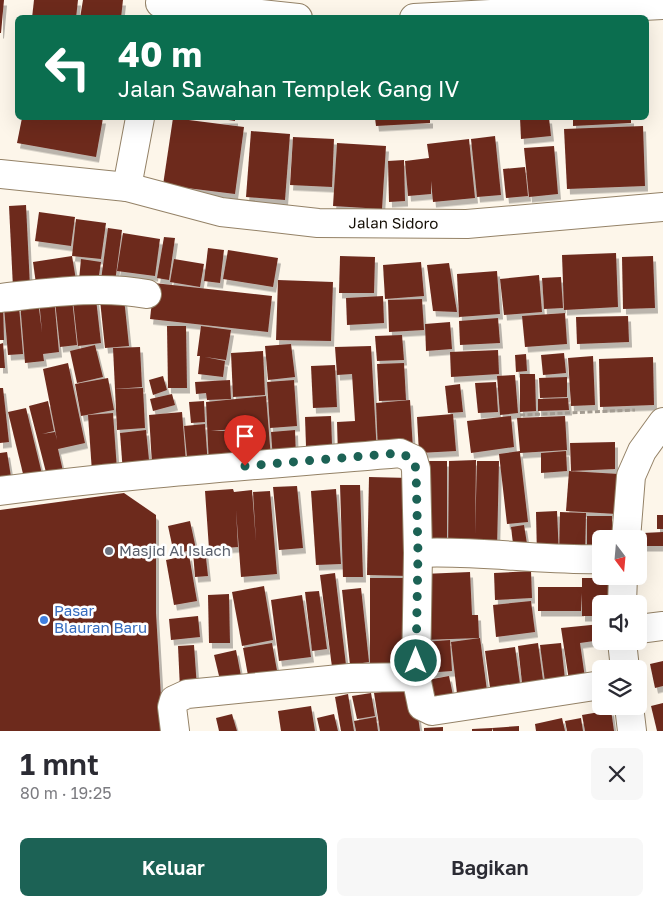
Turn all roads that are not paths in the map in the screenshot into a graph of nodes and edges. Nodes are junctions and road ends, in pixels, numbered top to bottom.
1 (663, 5) edge
2 (160, 7) edge
3 (260, 15) edge
4 (471, 15) edge
5 (140, 120) edge
6 (0, 174) edge
7 (127, 187) junction
8 (663, 207) edge
9 (147, 294) dead end
10 (0, 298) edge
11 (654, 416) edge
12 (0, 491) edge
13 (627, 530) edge
14 (418, 553) junction
15 (592, 559) edge
16 (663, 626) edge
17 (647, 627) edge
18 (592, 686) edge
19 (418, 688) junction
20 (630, 715) edge
21 (175, 731) edge
22 (632, 731) edge

1 - 4 street
2 - 3 street
5 - 7 street
6 - 7 street, Jalan Sidoro
7 - 8 street, Jalan Sidoro
9 - 10 street
11 - 13 street
12 - 14 street
14 - 15 street
14 - 19 street
16 - 17 street
18 - 19 street
19 - 21 street
20 - 22 street

